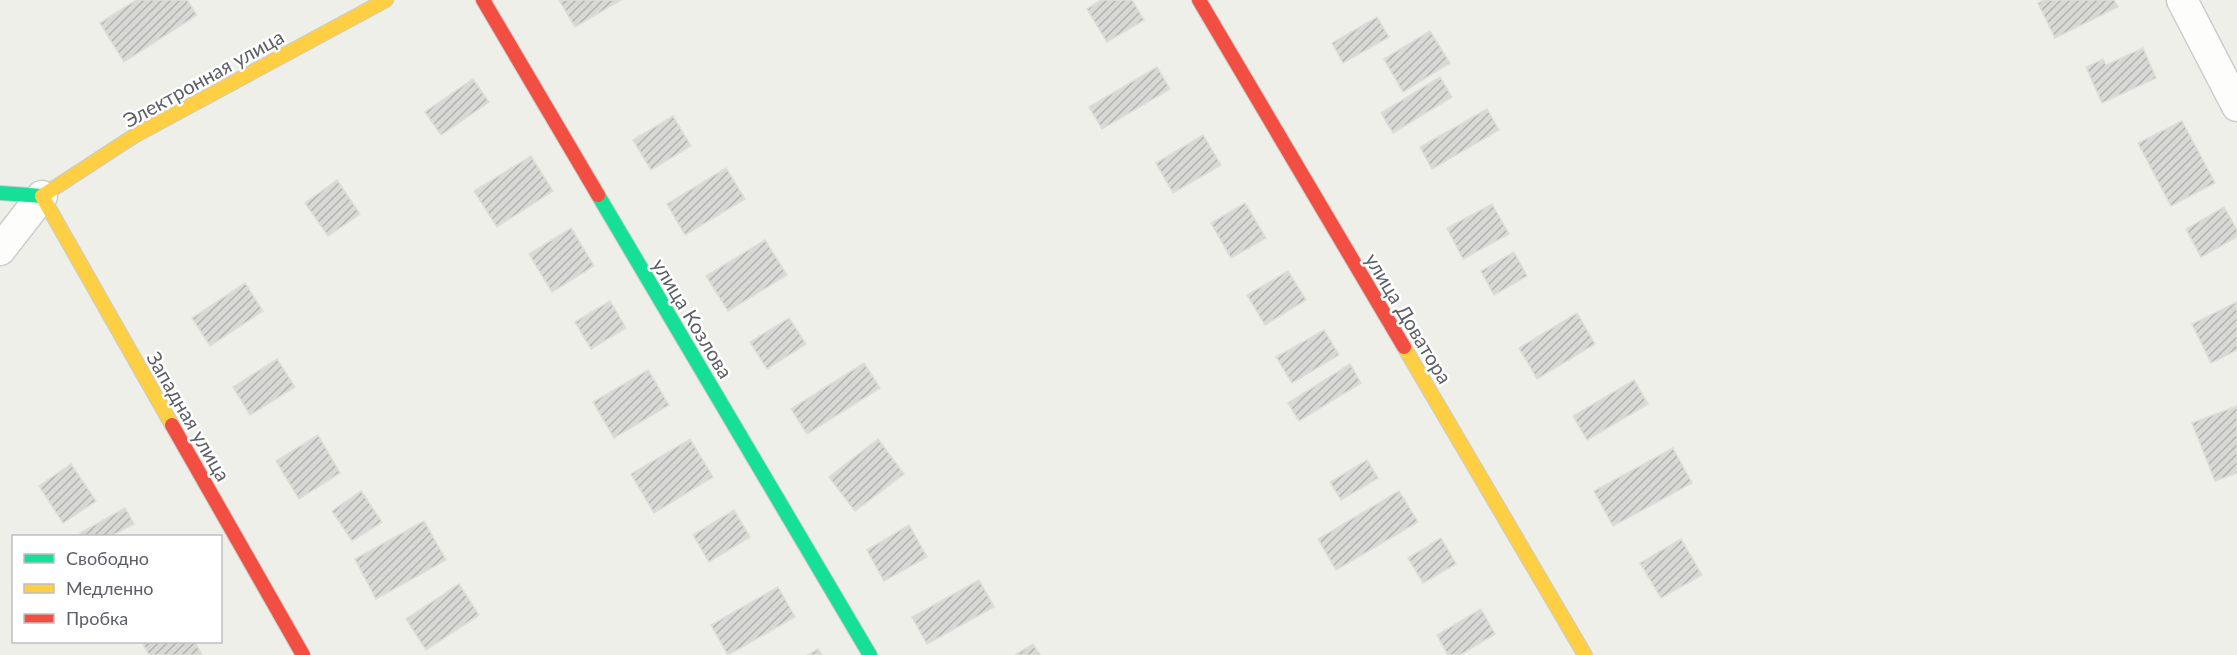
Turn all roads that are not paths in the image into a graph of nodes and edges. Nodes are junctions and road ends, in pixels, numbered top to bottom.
1 (386, 0) edge
2 (483, 0) edge
3 (1199, 0) edge
4 (2182, 0) edge
5 (2237, 106) edge
6 (0, 193) edge
7 (42, 196) junction
8 (0, 250) edge
9 (303, 655) edge
10 (870, 655) edge
11 (1585, 655) edge

1 - 7 street, Электронная улица
2 - 10 street, улица Козлова
3 - 11 street, улица Доватора
4 - 5 street
6 - 7 street
7 - 8 street
7 - 9 street, Западная улица

